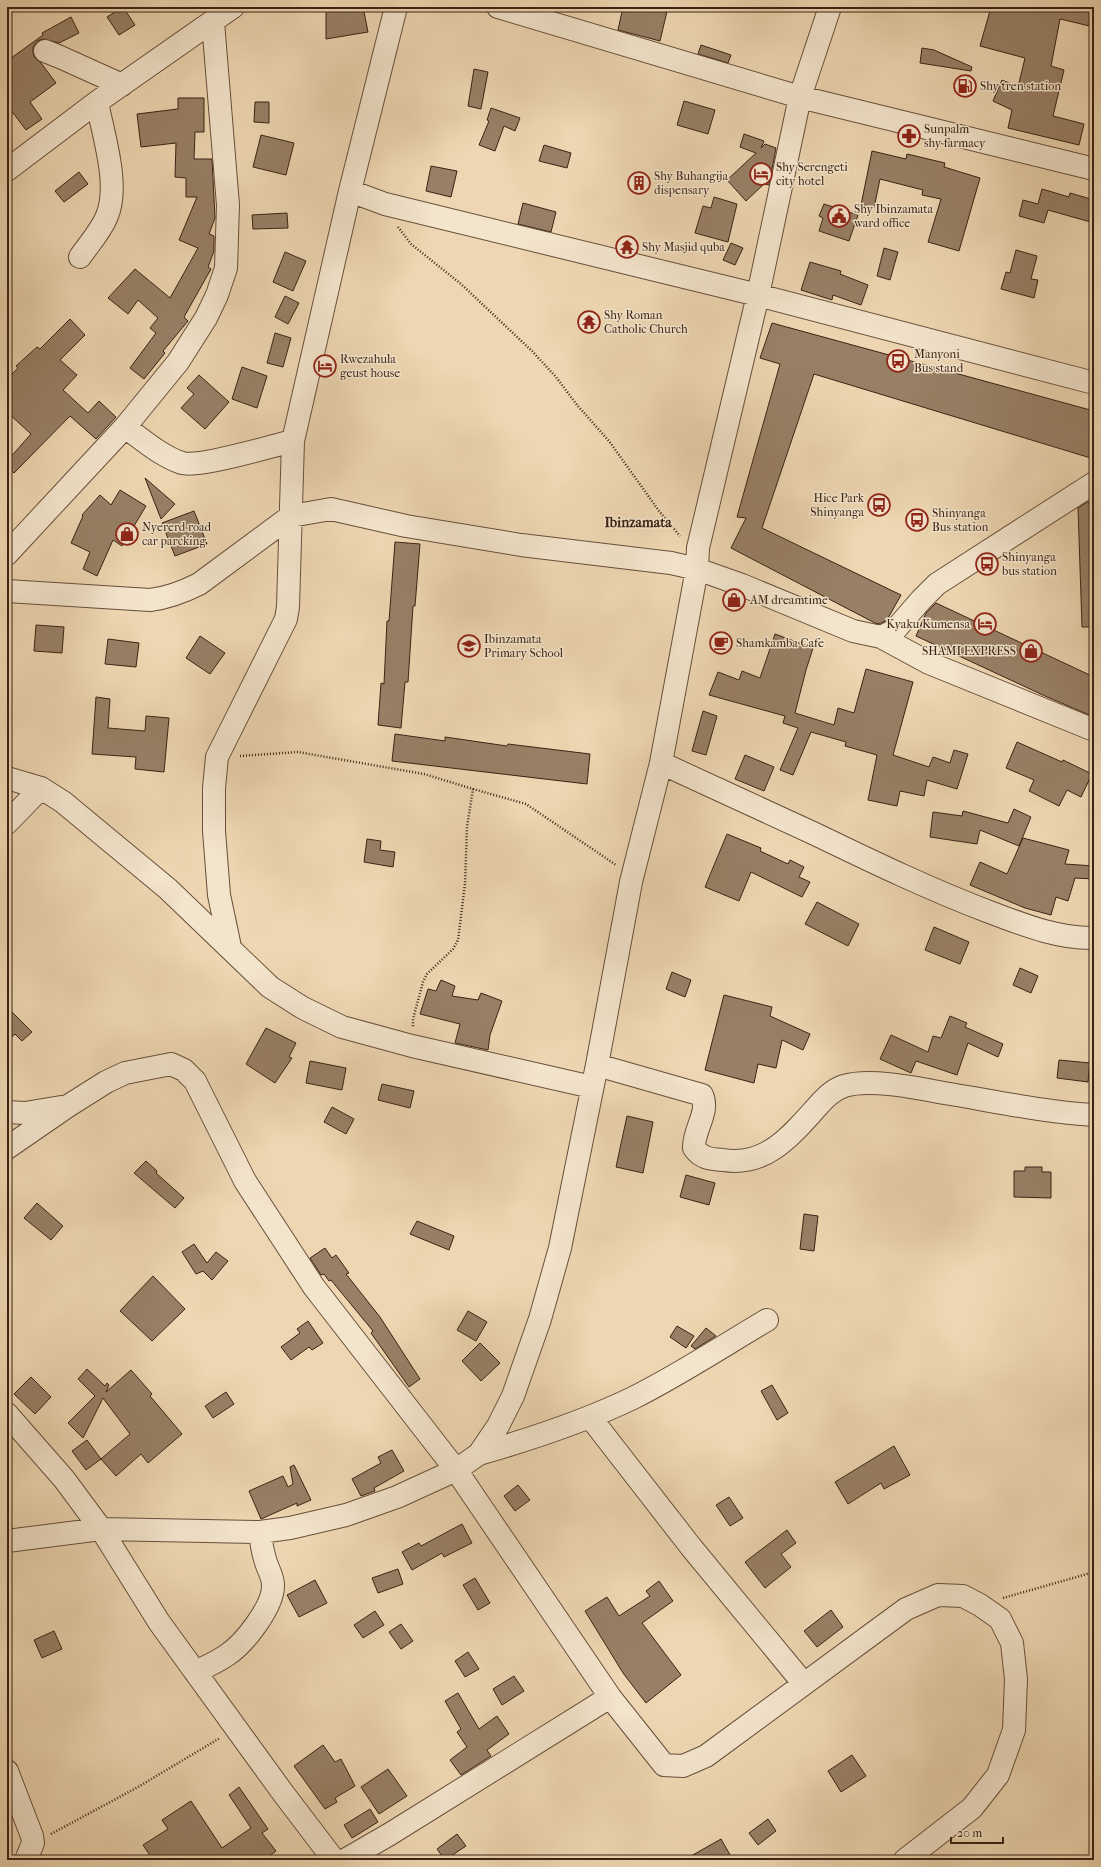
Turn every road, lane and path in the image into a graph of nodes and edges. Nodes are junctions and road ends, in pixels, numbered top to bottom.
1 (233, 7) edge
2 (396, 7) edge
3 (498, 7) edge
4 (830, 7) edge
5 (213, 22) junction
6 (45, 51) dead end
7 (122, 85) junction
8 (800, 97) junction
9 (97, 102) junction
10 (1094, 169) edge
11 (7, 170) edge
12 (350, 191) junction
13 (385, 204) junction
14 (80, 257) dead end
15 (758, 295) junction
16 (1094, 383) edge
17 (125, 427) junction
18 (293, 441) junction
19 (1094, 483) edge
20 (291, 516) junction
21 (7, 554) edge
22 (697, 562) junction
23 (7, 590) edge
24 (881, 637) junction
25 (1094, 730) edge
26 (218, 757) junction
27 (661, 764) junction
28 (7, 778) edge
29 (41, 788) junction
30 (474, 789) junction
31 (7, 823) edge
32 (631, 882) junction
33 (1094, 938) edge
34 (230, 947) junction
35 (412, 1046) junction
36 (597, 1065) junction
37 (592, 1087) junction
38 (68, 1106) junction
39 (7, 1112) edge
40 (1094, 1115) edge
41 (7, 1148) edge
42 (767, 1320) dead end
43 (7, 1414) edge
44 (590, 1417) junction
45 (479, 1454) junction
46 (456, 1470) junction
47 (101, 1529) junction
48 (260, 1532) junction
49 (7, 1541) edge
50 (1094, 1572) edge
51 (980, 1605) junction
52 (195, 1672) junction
53 (804, 1684) junction
54 (610, 1697) junction
55 (236, 1728) junction
56 (7, 1771) edge
57 (30, 1852) edge
58 (334, 1860) edge
59 (345, 1860) edge
60 (905, 1860) edge

1 - 5 street
2 - 12 street
3 - 8 street
4 - 8 street
5 - 7 street
5 - 17 street
6 - 7 street
7 - 9 street
8 - 10 street
8 - 15 street
9 - 11 street
9 - 14 street
12 - 13 street
12 - 18 street
13 - 15 street
13 - 22 path
15 - 16 street
15 - 22 street
17 - 18 street
17 - 21 street
18 - 20 street
19 - 24 street
20 - 22 street
20 - 23 street
20 - 26 street
22 - 24 street
22 - 27 street
24 - 25 street
26 - 30 path
26 - 34 street
27 - 32 street
27 - 33 street
28 - 29 street
29 - 31 street
29 - 34 street
30 - 32 path
30 - 35 path
32 - 36 street
34 - 35 street
35 - 37 street
36 - 37 street
36 - 40 street
37 - 45 street
38 - 39 street
38 - 41 street
38 - 46 street
42 - 44 street
43 - 47 street
44 - 45 street
44 - 53 street
45 - 46 street
46 - 48 street
46 - 54 street
47 - 48 street
47 - 49 street
47 - 52 street
48 - 52 street
50 - 51 path
51 - 53 street
51 - 60 street
52 - 55 street
53 - 54 street
54 - 59 street
55 - 57 path
55 - 58 street
56 - 57 street

